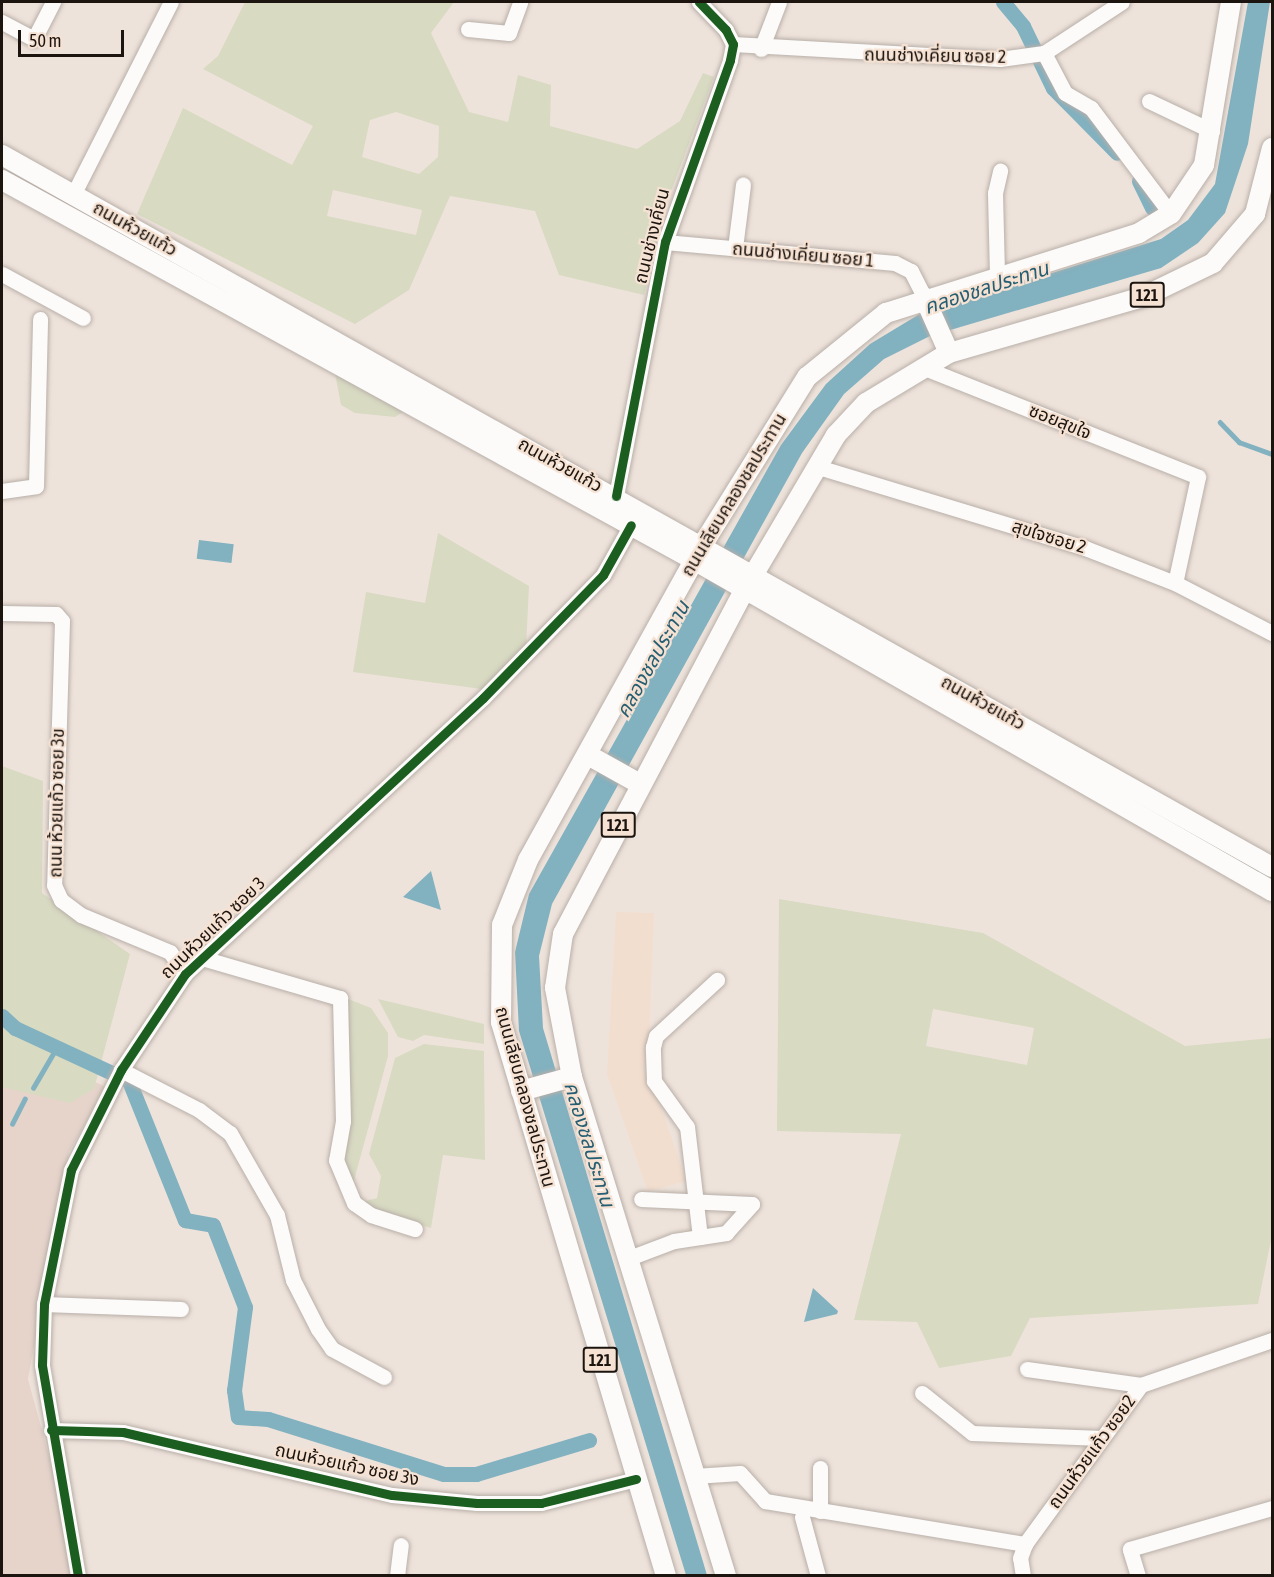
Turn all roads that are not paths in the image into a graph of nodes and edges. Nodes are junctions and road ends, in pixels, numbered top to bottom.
1 (53, 2) edge
2 (171, 2) edge
3 (520, 2) edge
4 (699, 2) edge
5 (779, 2) edge
6 (1122, 2) edge
7 (1232, 2) edge
8 (2, 22) edge
9 (468, 29) dead end
10 (733, 45) junction
11 (761, 50) junction
12 (1038, 54) junction
13 (1149, 101) dead end
14 (1212, 131) junction
15 (1272, 148) edge
16 (2, 155) edge
17 (1000, 171) dead end
18 (2, 180) edge
19 (743, 185) dead end
20 (1268, 193) edge
21 (73, 195) junction
22 (63, 213) junction
23 (1171, 214) junction
24 (664, 242) junction
25 (735, 248) junction
26 (2, 274) edge
27 (997, 275) junction
28 (924, 297) junction
29 (83, 318) dead end
30 (40, 319) dead end
31 (949, 352) junction
32 (922, 367) junction
33 (815, 466) junction
34 (2, 491) edge
35 (616, 496) junction
36 (631, 525) junction
37 (699, 552) junction
38 (749, 581) junction
39 (1175, 583) junction
40 (2, 613) edge
41 (1272, 633) edge
42 (593, 758) junction
43 (635, 781) junction
44 (1272, 867) edge
45 (1272, 891) edge
46 (201, 958) junction
47 (185, 974) junction
48 (717, 980) dead end
49 (120, 1070) junction
50 (567, 1078) junction
51 (526, 1090) junction
52 (641, 1199) dead end
53 (695, 1199) junction
54 (416, 1229) dead end
55 (700, 1237) junction
56 (628, 1258) junction
57 (44, 1304) junction
58 (181, 1309) dead end
59 (1272, 1340) edge
60 (1027, 1369) dead end
61 (384, 1377) dead end
62 (1141, 1385) junction
63 (922, 1393) dead end
64 (51, 1430) junction
65 (1102, 1438) junction
66 (819, 1468) dead end
67 (693, 1476) junction
68 (636, 1479) junction
69 (1272, 1508) edge
70 (820, 1511) junction
71 (802, 1517) dead end
72 (1025, 1544) junction
73 (401, 1545) dead end
74 (78, 1575) edge
75 (396, 1575) edge
76 (666, 1575) edge
77 (726, 1575) edge
78 (818, 1575) edge
79 (1023, 1575) edge
80 (1138, 1575) edge

1 - 8 street
2 - 21 street
3 - 9 street
4 - 10 street
5 - 11 street
6 - 12 street, ถนนช่างเคี่ยน ซอย 2
7 - 14 main road, ถนนเลียบคลองชลประทาน / 121
10 - 11 street, ถนนช่างเคี่ยน ซอย 2
10 - 24 street, ถนนช่างเคี่ยน
11 - 12 street, ถนนช่างเคี่ยน ซอย 2
12 - 23 street
13 - 14 street
14 - 23 main road, ถนนเลียบคลองชลประทาน / 121
15 - 20 main road, 121
16 - 21 main road, ถนนห้วยแก้ว
17 - 27 street
18 - 22 main road, ถนนห้วยแก้ว
19 - 25 street
20 - 31 main road, 121
21 - 22 main road
21 - 35 main road, ถนนห้วยแก้ว
22 - 36 main road, ถนนห้วยแก้ว
23 - 27 main road, ถนนเลียบคลองชลประทาน / 121
24 - 25 street, ถนนช่างเคี่ยน ซอย 1
24 - 35 street, ถนนช่างเคี่ยน
25 - 28 street, ถนนช่างเคี่ยน ซอย 1
26 - 29 street
27 - 28 main road, ถนนเลียบคลองชลประทาน / 121
28 - 31 main road
28 - 37 main road, ถนนเลียบคลองชลประทาน / 121
30 - 34 street
31 - 32 main road, 121
32 - 33 main road, 121
32 - 39 street, ซอยสุขใจ
33 - 38 main road, 121
33 - 39 street, สุขใจซอย 2
35 - 37 main road, ถนนห้วยแก้ว
36 - 37 main road, ถนนห้วยแก้ว
36 - 46 street, ถนนห้วยแก้ว ซอย 3
37 - 38 main road, ถนนห้วยแก้ว
37 - 42 main road, ถนนเลียบคลองชลประทาน / 121
38 - 43 main road, 121
38 - 44 main road, ถนนห้วยแก้ว
38 - 45 main road, ถนนห้วยแก้ว
39 - 41 street, สุขใจซอย 2
40 - 47 street, ถนน ห้วยแก้ว ซอย 3ข
42 - 43 main road
42 - 51 main road, ถนนเลียบคลองชลประทาน / 121
43 - 50 main road, 121
46 - 47 street, ถนนห้วยแก้ว ซอย 3
46 - 54 street
47 - 49 street, ถนนห้วยแก้ว ซอย 3
48 - 53 street
49 - 57 street, ถนนห้วยแก้ว ซอย 3
49 - 61 street
50 - 51 main road
50 - 56 main road, 121
51 - 68 main road, ถนนเลียบคลองชลประทาน / 121
52 - 53 street
53 - 55 street
53 - 55 street
55 - 56 street
56 - 67 main road, 121
57 - 58 street
57 - 64 street, ถนนห้วยแก้ว ซอย 3
59 - 62 street, ถนนห้วยแก้ว ซอย2
60 - 62 street
62 - 65 street, ถนนห้วยแก้ว ซอย2
63 - 65 street
64 - 68 street, ถนนห้วยแก้ว ซอย 3ง
64 - 74 street, ถนนห้วยแก้ว ซอย 3
65 - 72 street, ถนนห้วยแก้ว ซอย2
66 - 70 street
67 - 70 street
67 - 77 main road, 121
68 - 76 main road, ถนนเลียบคลองชลประทาน / 121
69 - 80 street
70 - 72 street
71 - 78 street
72 - 79 street
73 - 75 street

